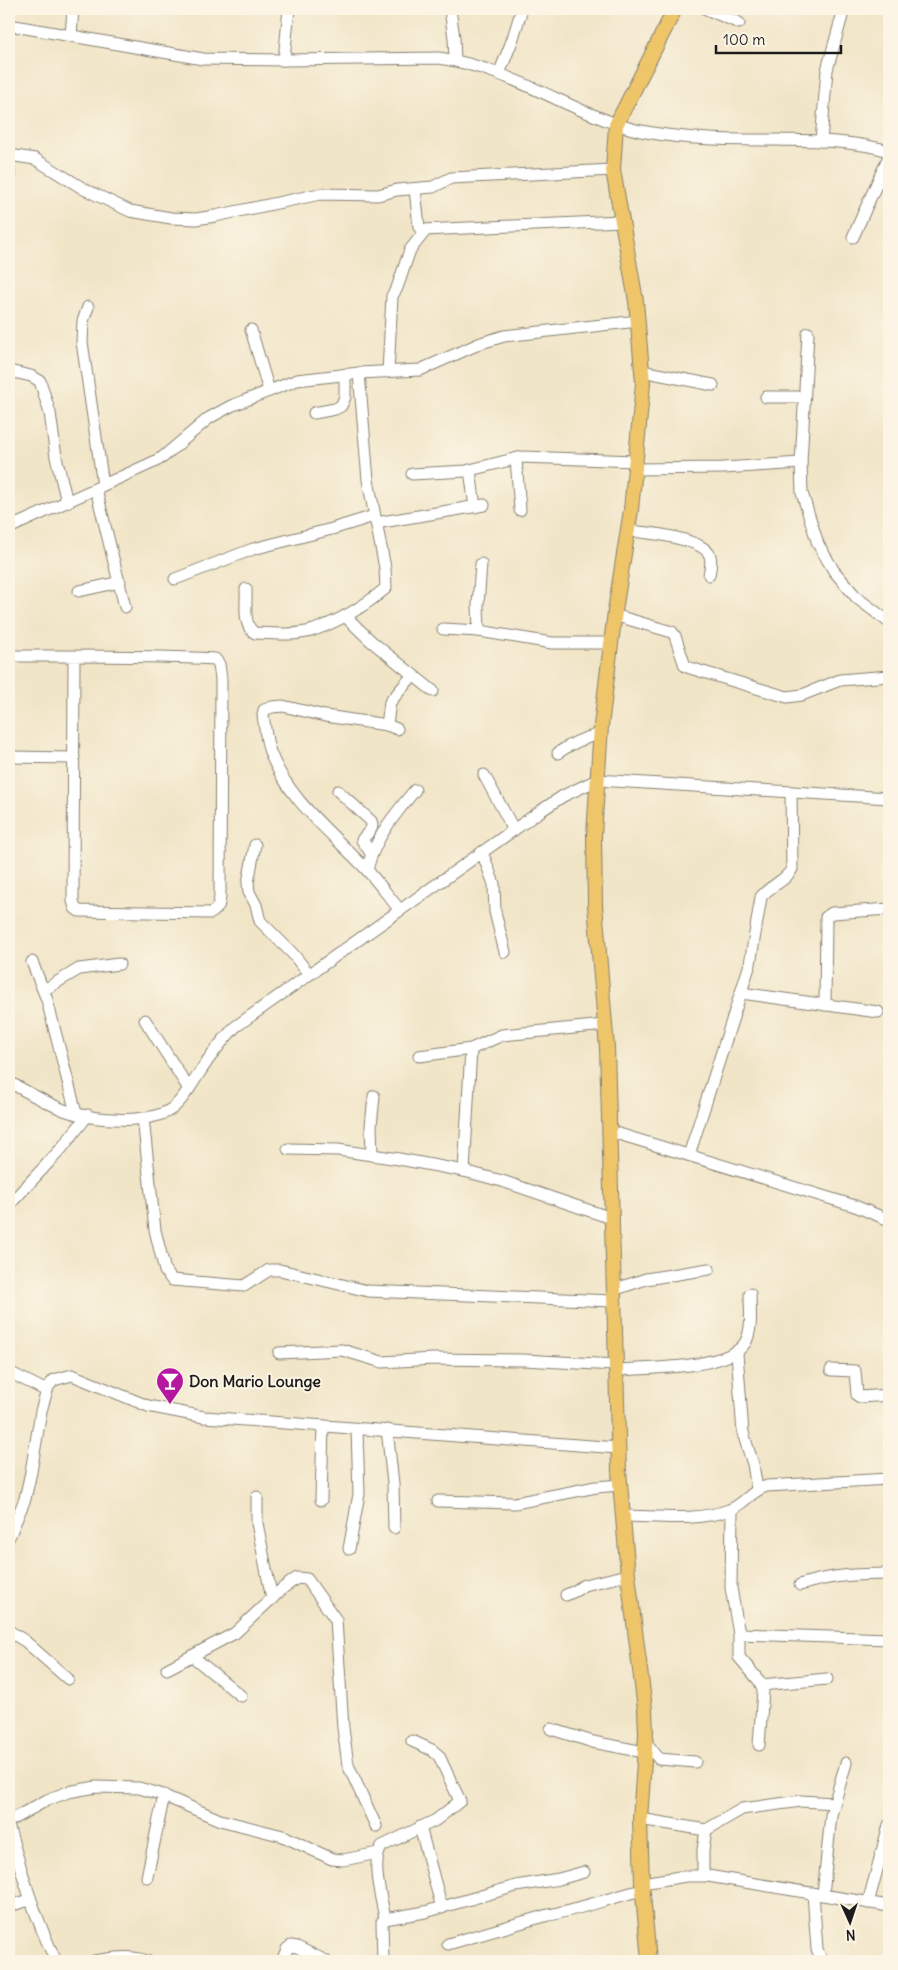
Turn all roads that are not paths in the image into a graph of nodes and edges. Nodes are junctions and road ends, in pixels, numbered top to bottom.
1 (73, 9) edge
2 (289, 9) edge
3 (450, 9) edge
4 (522, 9) edge
5 (675, 9) edge
6 (706, 9) edge
7 (844, 9) edge
8 (739, 23) dead end
9 (9, 25) edge
10 (71, 36) junction
11 (284, 60) junction
12 (455, 60) junction
13 (499, 74) junction
14 (616, 126) junction
15 (821, 141) junction
16 (889, 151) edge
17 (9, 155) edge
18 (889, 156) edge
19 (9, 170) edge
20 (613, 170) junction
21 (415, 189) junction
22 (9, 194) edge
23 (622, 221) junction
24 (426, 230) junction
25 (852, 237) dead end
26 (88, 306) dead end
27 (638, 321) junction
28 (251, 330) dead end
29 (808, 333) dead end
30 (9, 371) edge
31 (642, 371) junction
32 (388, 372) junction
33 (358, 373) junction
34 (345, 374) junction
35 (713, 384) dead end
36 (269, 390) junction
37 (766, 397) dead end
38 (804, 397) junction
39 (314, 412) dead end
40 (516, 459) junction
41 (801, 463) junction
42 (636, 465) junction
43 (470, 470) junction
44 (412, 474) dead end
45 (100, 487) junction
46 (67, 502) junction
47 (520, 510) dead end
48 (375, 520) junction
49 (9, 528) edge
50 (627, 531) junction
51 (481, 564) dead end
52 (709, 576) dead end
53 (175, 579) dead end
54 (120, 582) junction
55 (246, 589) dead end
56 (79, 591) dead end
57 (125, 607) dead end
58 (345, 616) junction
59 (614, 616) junction
60 (889, 622) edge
61 (443, 629) dead end
62 (479, 631) junction
63 (611, 643) junction
64 (9, 656) edge
65 (74, 656) junction
66 (414, 676) junction
67 (889, 676) edge
68 (433, 691) dead end
69 (600, 734) junction
70 (558, 753) dead end
71 (9, 757) edge
72 (74, 758) junction
73 (484, 775) dead end
74 (597, 780) junction
75 (415, 790) dead end
76 (338, 791) dead end
77 (791, 792) junction
78 (889, 798) edge
79 (514, 830) junction
80 (255, 845) dead end
81 (482, 852) junction
82 (371, 853) junction
83 (367, 870) junction
84 (889, 908) edge
85 (400, 910) junction
86 (505, 952) dead end
87 (32, 962) dead end
88 (119, 964) dead end
89 (309, 974) junction
90 (44, 990) junction
91 (741, 993) junction
92 (826, 1005) junction
93 (878, 1012) dead end
94 (145, 1020) dead end
95 (605, 1026) junction
96 (471, 1049) junction
97 (419, 1056) dead end
98 (9, 1082) edge
99 (189, 1089) junction
100 (374, 1096) dead end
101 (76, 1114) junction
102 (88, 1116) junction
103 (143, 1118) junction
104 (609, 1132) junction
105 (288, 1149) dead end
106 (372, 1155) junction
107 (689, 1155) junction
108 (464, 1171) junction
109 (9, 1205) edge
110 (611, 1218) junction
111 (889, 1220) edge
112 (709, 1269) dead end
113 (750, 1294) dead end
114 (613, 1295) junction
115 (737, 1353) junction
116 (279, 1354) dead end
117 (615, 1368) junction
118 (831, 1370) dead end
119 (9, 1372) edge
120 (47, 1391) junction
121 (889, 1395) edge
122 (323, 1426) junction
123 (357, 1429) junction
124 (387, 1430) junction
125 (618, 1448) junction
126 (889, 1479) edge
127 (620, 1485) junction
128 (756, 1489) junction
129 (257, 1496) dead end
130 (321, 1500) dead end
131 (438, 1501) dead end
132 (732, 1509) junction
133 (622, 1516) junction
134 (394, 1528) dead end
135 (9, 1537) edge
136 (349, 1548) dead end
137 (889, 1574) edge
138 (628, 1575) junction
139 (800, 1585) dead end
140 (566, 1594) dead end
141 (272, 1599) junction
142 (9, 1631) edge
143 (740, 1634) junction
144 (889, 1639) edge
145 (192, 1656) junction
146 (167, 1669) dead end
147 (68, 1679) dead end
148 (826, 1679) dead end
149 (761, 1685) junction
150 (242, 1696) dead end
151 (551, 1729) dead end
152 (412, 1742) dead end
153 (759, 1745) dead end
154 (645, 1747) junction
155 (695, 1762) dead end
156 (846, 1763) dead end
157 (164, 1795) junction
158 (834, 1803) junction
159 (640, 1819) junction
160 (9, 1821) edge
161 (889, 1825) edge
162 (376, 1826) dead end
163 (420, 1827) junction
164 (9, 1828) edge
165 (706, 1830) junction
166 (378, 1853) junction
167 (584, 1872) dead end
168 (703, 1875) junction
169 (147, 1878) dead end
170 (642, 1886) junction
171 (818, 1894) junction
172 (30, 1900) junction
173 (868, 1903) junction
174 (9, 1906) edge
175 (889, 1906) edge
176 (442, 1908) junction
177 (385, 1919) junction
178 (448, 1944) dead end
179 (56, 1961) edge
180 (94, 1961) edge
181 (147, 1961) edge
182 (282, 1961) edge
183 (326, 1961) edge
184 (382, 1961) edge
185 (649, 1961) edge
186 (822, 1961) edge

1 - 10 street
2 - 11 street
3 - 12 street
4 - 13 street
5 - 14 main road
6 - 8 street
7 - 15 street
9 - 10 street
10 - 11 street
11 - 12 street
12 - 13 street
13 - 14 street
14 - 15 street
14 - 20 main road
15 - 16 street
17 - 21 street
18 - 25 street
19 - 22 street
20 - 21 street
20 - 23 main road
21 - 24 street
23 - 24 street
23 - 27 main road
24 - 32 street
26 - 45 street
27 - 31 main road
27 - 32 street
28 - 36 street
29 - 38 street
30 - 46 street
31 - 35 street
31 - 42 main road
32 - 33 street
33 - 34 street
33 - 48 street
34 - 36 street
34 - 39 street
36 - 45 street
37 - 38 street
38 - 41 street
40 - 42 street
40 - 43 street
40 - 47 street
41 - 42 street
41 - 60 street
42 - 50 main road
43 - 44 street
43 - 48 street
45 - 46 street
45 - 54 street
46 - 49 street
48 - 53 street
48 - 58 street
50 - 52 street
50 - 59 main road
51 - 62 street
54 - 56 street
54 - 57 street
55 - 58 street
58 - 66 street
59 - 63 main road
59 - 67 street
61 - 62 street
62 - 63 street
63 - 69 main road
64 - 65 street
65 - 72 street
65 - 72 street
66 - 68 street
66 - 83 street
69 - 70 street
69 - 74 main road
71 - 72 street
73 - 79 street
74 - 77 street
74 - 79 street
74 - 95 main road
75 - 82 street
76 - 82 street
77 - 78 street
77 - 91 street
79 - 81 street
80 - 89 street
81 - 85 street
81 - 86 street
82 - 83 street
83 - 85 street
84 - 92 street
85 - 89 street
87 - 90 street
88 - 90 street
89 - 99 street
90 - 101 street
91 - 92 street
91 - 107 street
92 - 93 street
94 - 99 street
95 - 96 street
95 - 104 main road
96 - 97 street
96 - 108 street
98 - 101 street
99 - 103 street
100 - 106 street
101 - 102 street
102 - 103 street
102 - 109 street
103 - 114 street
104 - 107 street
104 - 110 main road
105 - 106 street
106 - 108 street
107 - 111 street
108 - 110 street
110 - 114 main road
112 - 114 street
113 - 115 street
114 - 117 main road
115 - 117 street
115 - 128 street
116 - 117 street
117 - 125 main road
118 - 121 street
119 - 120 street
120 - 122 street
120 - 135 street
122 - 123 street
122 - 130 street
123 - 124 street
123 - 136 street
124 - 125 street
124 - 134 street
125 - 127 main road
126 - 128 street
127 - 131 street
127 - 133 main road
128 - 132 street
129 - 141 street
132 - 133 street
132 - 143 street
133 - 138 main road
137 - 139 street
138 - 140 street
138 - 154 main road
141 - 145 street
141 - 162 street
142 - 147 street
143 - 144 street
143 - 149 street
145 - 146 street
145 - 150 street
148 - 149 street
149 - 153 street
151 - 154 street
152 - 163 street
154 - 155 street
154 - 159 main road
156 - 158 street
157 - 160 street
157 - 166 street
157 - 169 street
158 - 165 street
158 - 171 street
159 - 165 street
159 - 170 main road
161 - 173 street
163 - 166 street
163 - 176 street
164 - 172 street
165 - 168 street
166 - 177 street
167 - 176 street
168 - 170 street
168 - 171 street
170 - 178 street
170 - 185 main road
171 - 173 street
171 - 186 street
172 - 174 street
172 - 179 street
173 - 175 street
176 - 177 street
177 - 184 street
180 - 181 street
182 - 183 street

